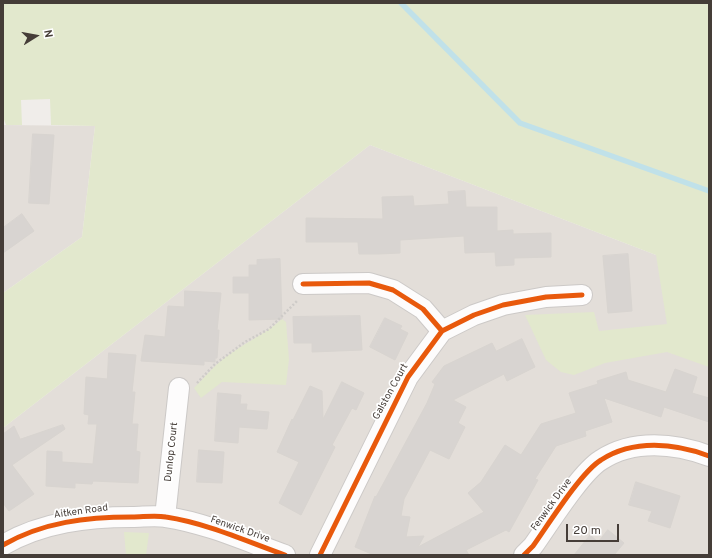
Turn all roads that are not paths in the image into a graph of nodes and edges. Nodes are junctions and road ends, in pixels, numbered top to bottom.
1 (303, 284) road end
2 (582, 295) dead end
3 (442, 331) junction
4 (179, 388) road end
5 (709, 456) edge
6 (165, 517) junction
7 (3, 545) edge
8 (285, 555) edge
9 (320, 555) edge
10 (524, 555) edge

1 - 3 street
2 - 3 street, Galston Court
3 - 9 street, Galston Court
4 - 6 street, Dunlop Court
5 - 10 street, Fenwick Drive
6 - 7 street, Aitken Road
6 - 8 street, Fenwick Drive

